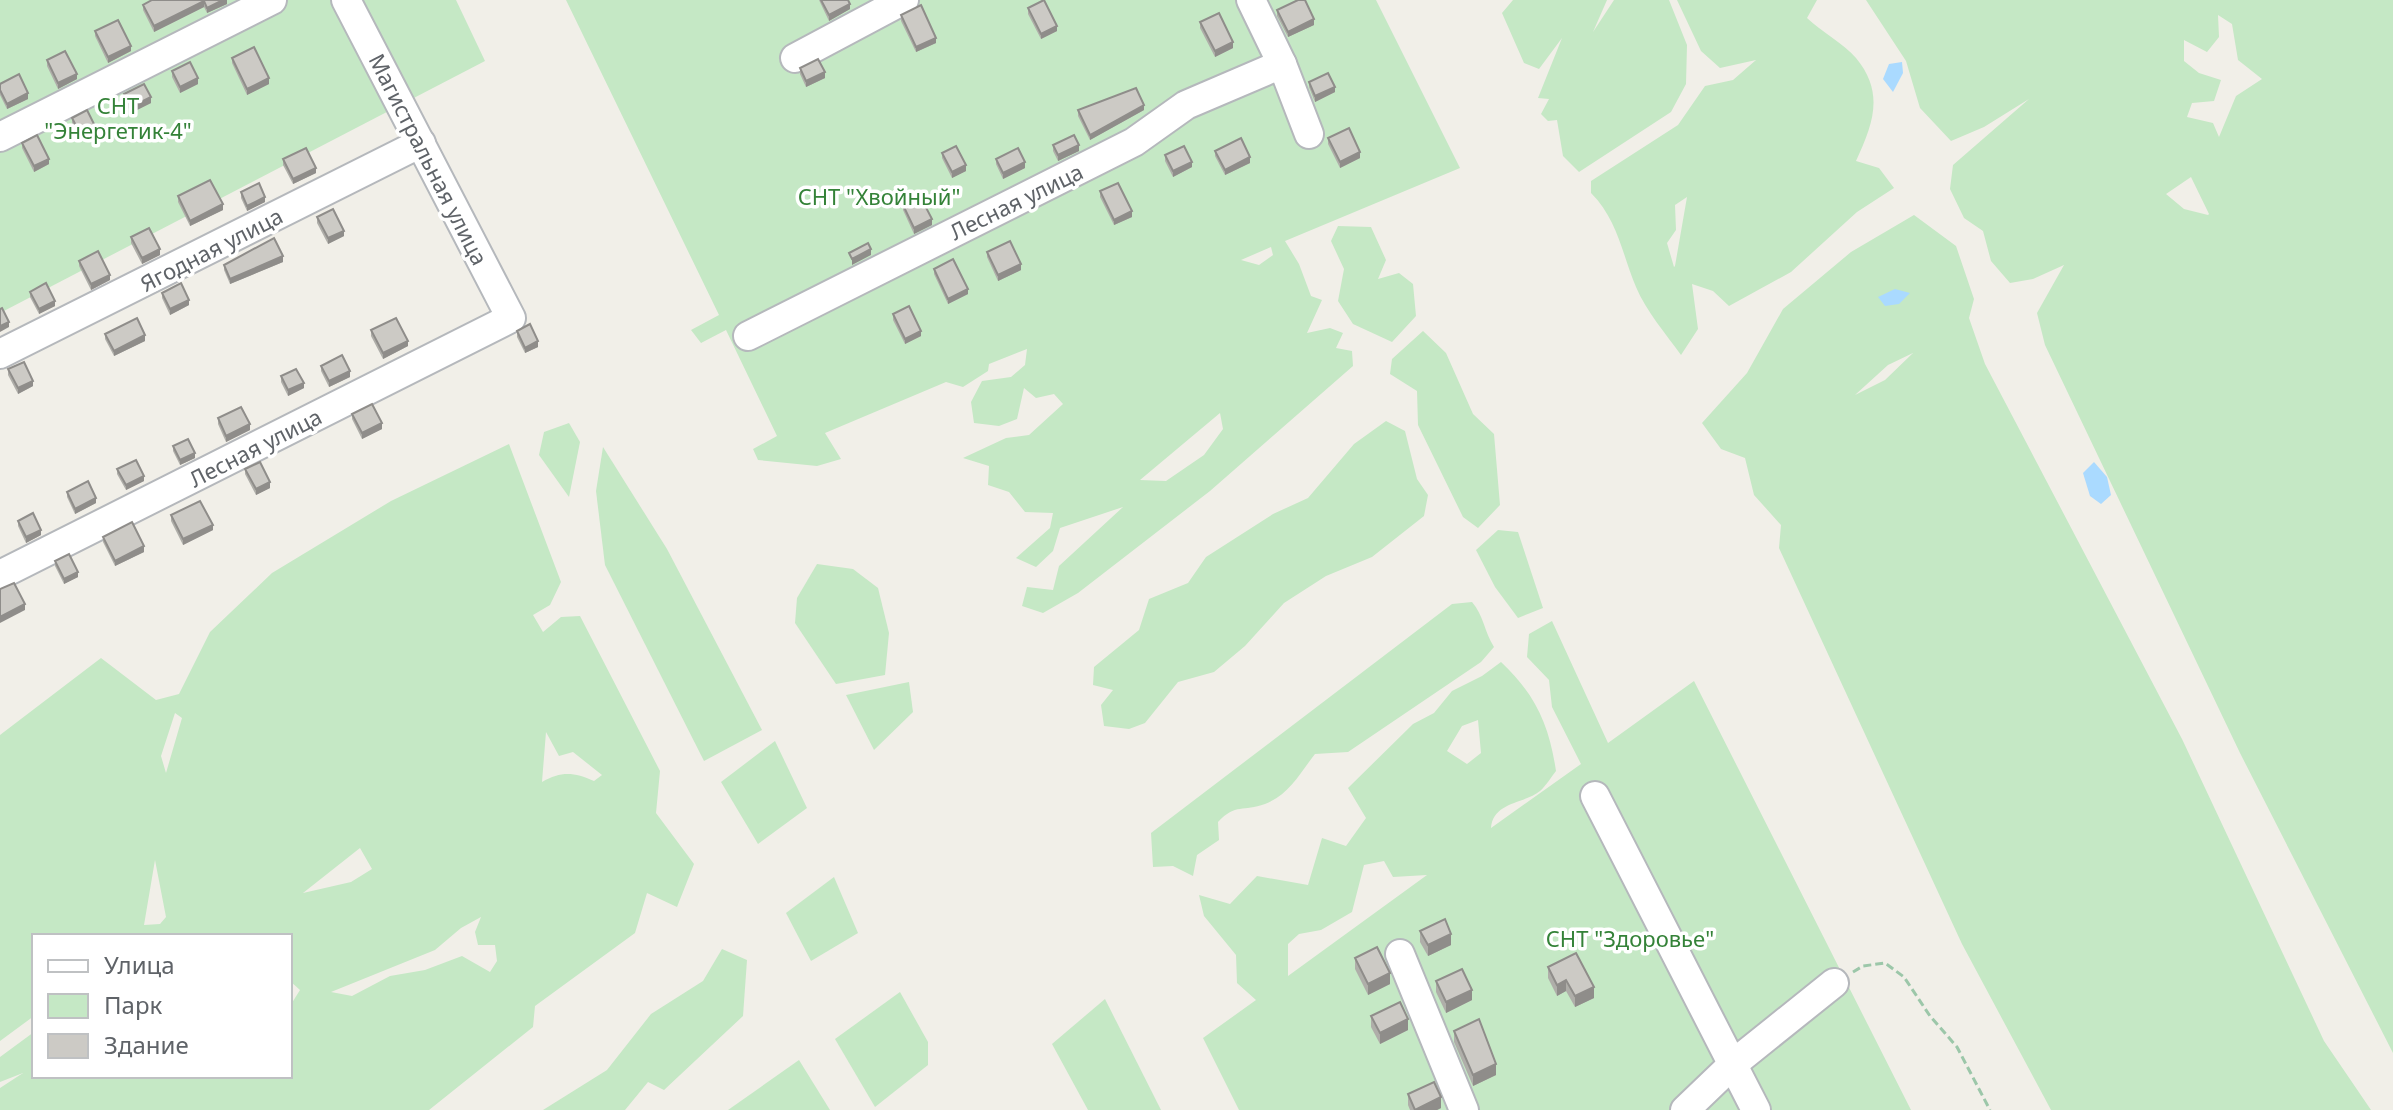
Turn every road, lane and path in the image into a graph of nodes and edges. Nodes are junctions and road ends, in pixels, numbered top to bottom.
1 (272, 0) edge
2 (346, 0) edge
3 (904, 0) edge
4 (1251, 0) edge
5 (863, 10) edge
6 (795, 58) dead end
7 (1282, 64) junction
8 (1309, 134) dead end
9 (0, 137) edge
10 (421, 143) junction
11 (511, 318) joint
12 (748, 336) dead end
13 (0, 354) edge
14 (0, 575) edge
15 (1595, 796) dead end
16 (1400, 954) dead end
17 (1834, 983) joint
18 (1733, 1064) junction
19 (1464, 1110) edge
20 (1685, 1110) edge
21 (1756, 1110) edge
22 (1990, 1110) edge

1 - 9 street
2 - 10 street, Магистральная улица
3 - 5 street
4 - 7 street
5 - 6 street
7 - 8 street
7 - 12 street, Лесная улица
10 - 11 street, Магистральная улица
10 - 13 street, Ягодная улица
11 - 14 street, Лесная улица
15 - 18 street
16 - 19 street
17 - 18 street
17 - 22 path
18 - 20 street
18 - 21 street

